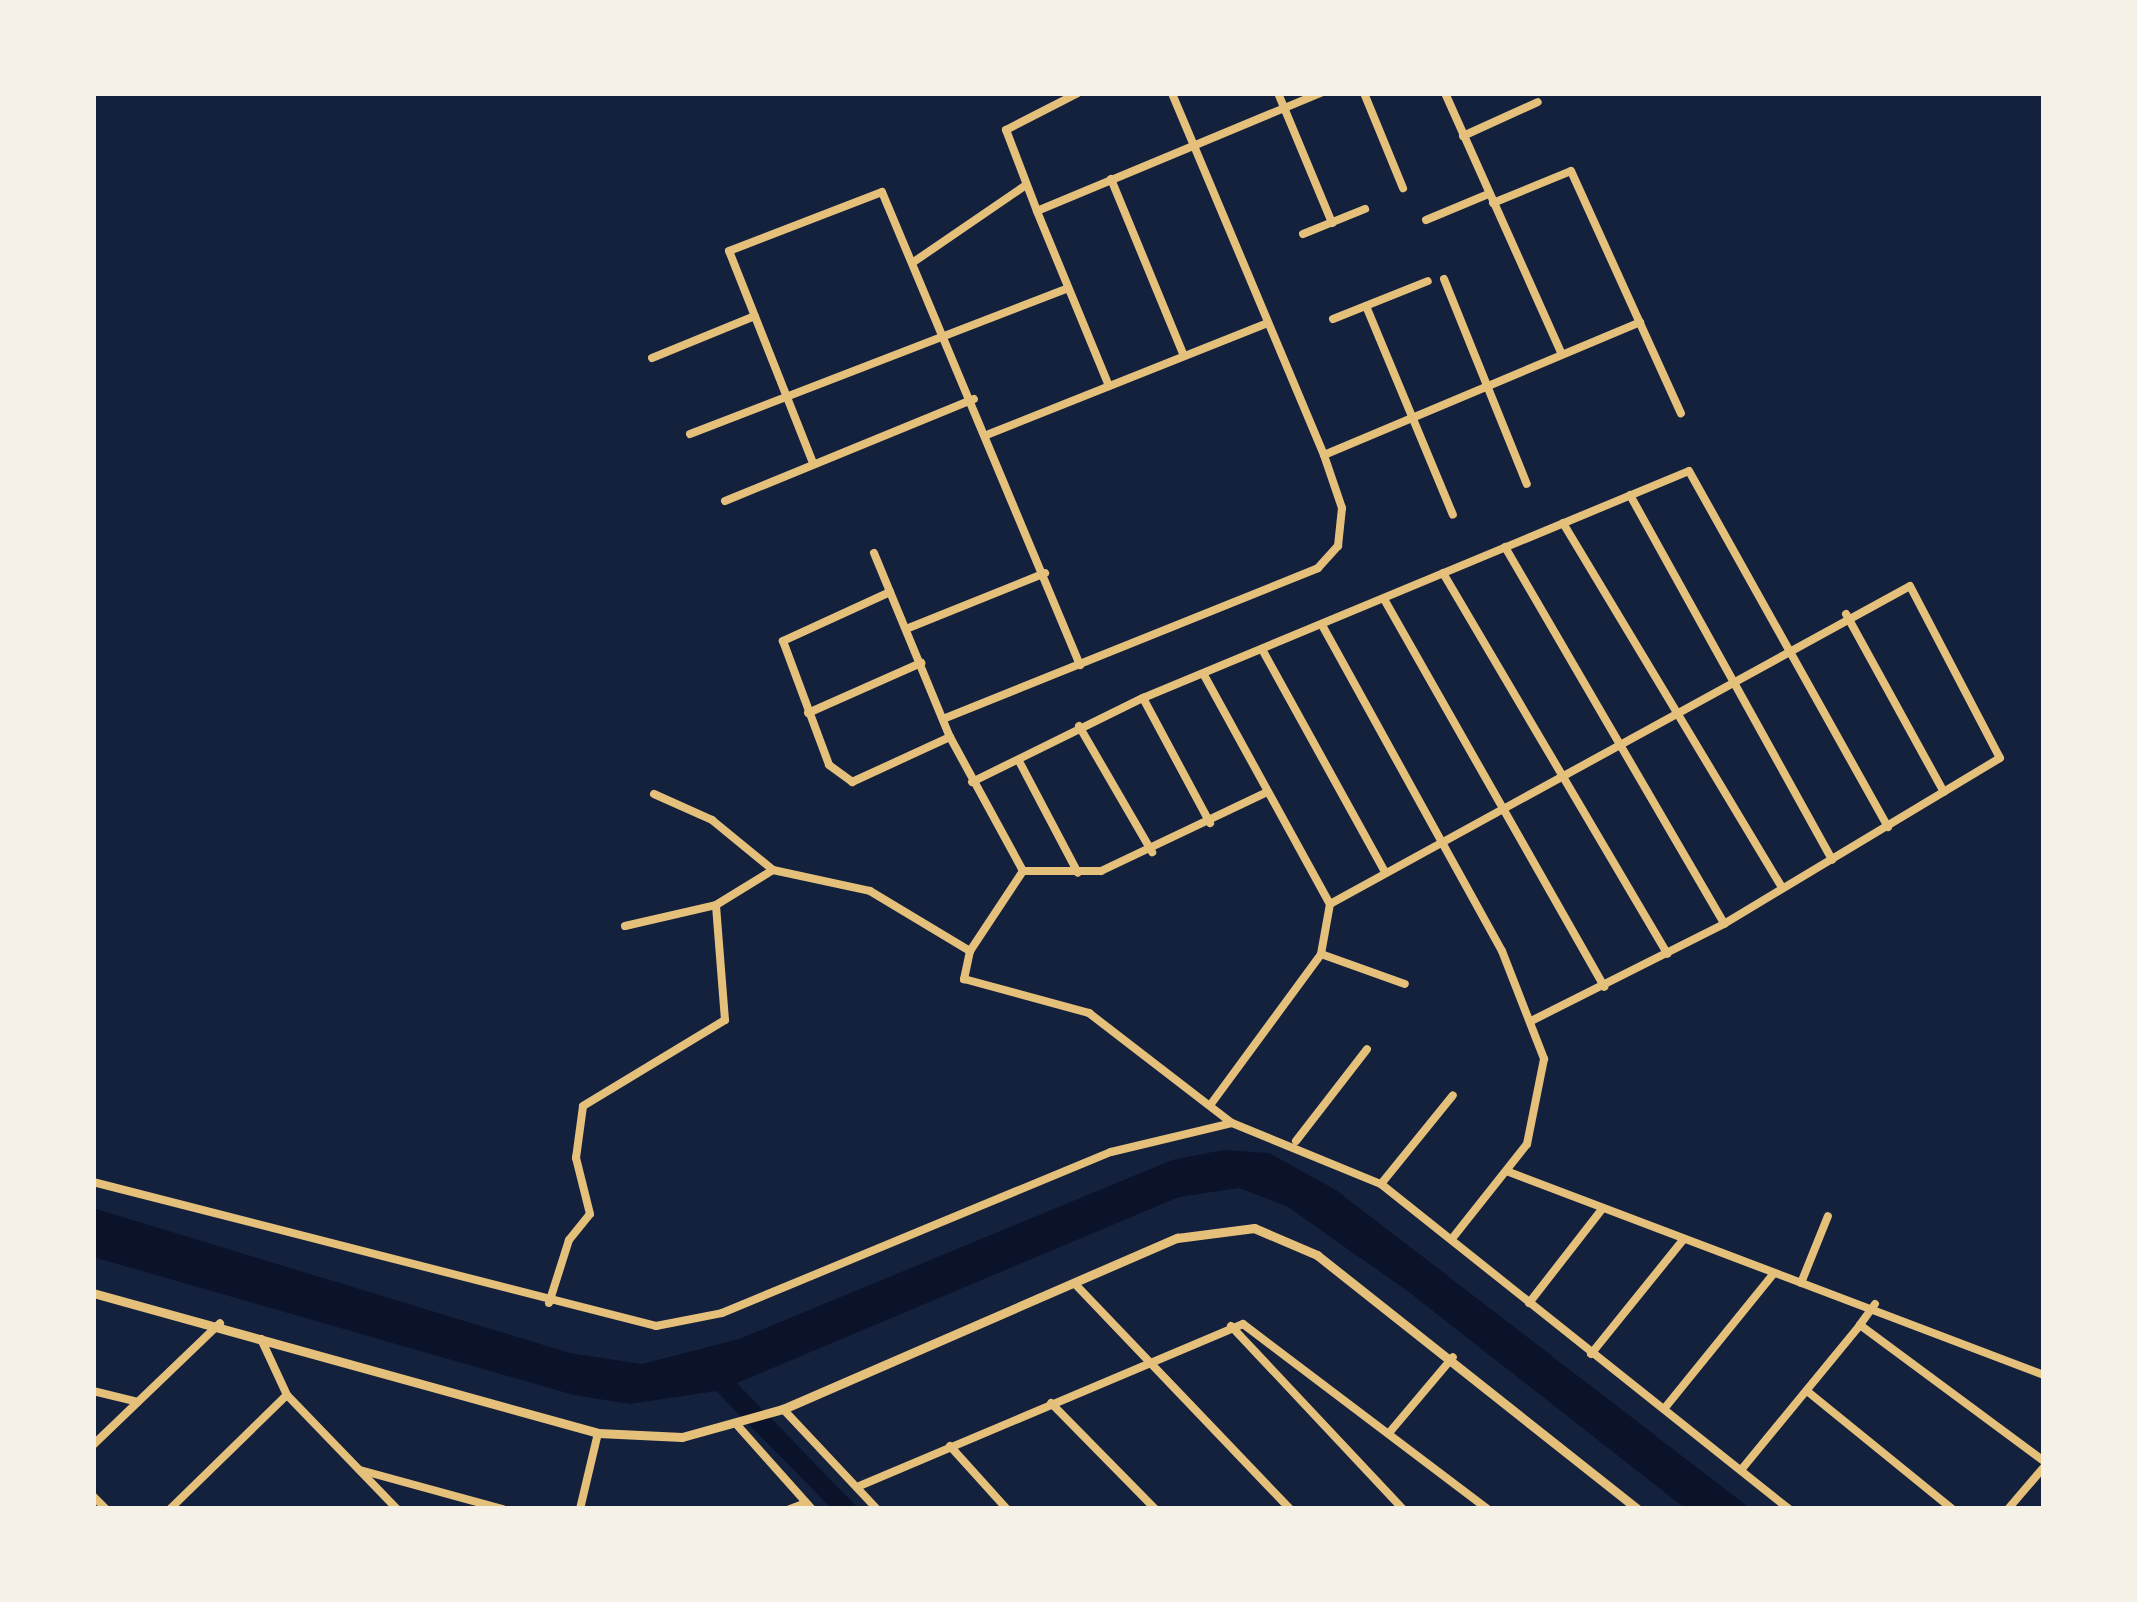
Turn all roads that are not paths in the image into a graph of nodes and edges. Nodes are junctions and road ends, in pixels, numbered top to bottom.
1 (1078, 93) edge
2 (1172, 93) edge
3 (1278, 93) edge
4 (1321, 93) edge
5 (1364, 93) edge
6 (1445, 93) edge
7 (1538, 102) dead end
8 (1284, 108) junction
9 (1462, 136) junction
10 (1193, 145) junction
11 (1111, 179) junction
12 (1026, 185) junction
13 (1402, 188) dead end
14 (1490, 199) junction
15 (1365, 209) dead end
16 (1037, 211) junction
17 (1426, 220) dead end
18 (1332, 223) junction
19 (1303, 234) dead end
20 (915, 261) junction
21 (1444, 279) dead end
22 (1428, 281) dead end
23 (1066, 289) junction
24 (1366, 306) junction
25 (754, 316) junction
26 (1333, 320) dead end
27 (1640, 322) junction
28 (1268, 323) junction
29 (943, 330) junction
30 (1562, 354) junction
31 (1184, 356) junction
32 (652, 358) dead end
33 (1108, 386) junction
34 (1486, 386) junction
35 (787, 395) junction
36 (974, 398) junction
37 (1681, 413) dead end
38 (1412, 417) junction
39 (690, 434) dead end
40 (989, 434) junction
41 (1324, 455) junction
42 (814, 463) junction
43 (1527, 484) dead end
44 (1630, 495) junction
45 (725, 501) dead end
46 (1453, 515) dead end
47 (1563, 523) junction
48 (1505, 547) junction
49 (874, 554) dead end
50 (1045, 573) junction
51 (1444, 573) junction
52 (890, 592) junction
53 (1384, 599) junction
54 (1846, 614) junction
55 (1322, 626) junction
56 (907, 629) junction
57 (1787, 646) junction
58 (1263, 651) junction
59 (921, 663) junction
60 (1080, 665) junction
61 (1204, 675) junction
62 (1729, 679) junction
63 (1143, 698) junction
64 (1675, 710) junction
65 (808, 712) junction
66 (943, 719) junction
67 (1079, 726) junction
68 (950, 737) junction
69 (1616, 741) junction
70 (1021, 763) junction
71 (1559, 773) junction
72 (972, 782) junction
73 (1944, 792) junction
74 (1265, 793) junction
75 (654, 794) dead end
76 (1503, 806) junction
77 (1210, 823) junction
78 (1888, 827) junction
79 (1443, 840) junction
80 (1152, 852) junction
81 (1832, 860) junction
82 (773, 870) junction
83 (1023, 871) junction
84 (1385, 872) junction
85 (1078, 873) junction
86 (1782, 888) junction
87 (1330, 904) junction
88 (716, 905) junction
89 (1724, 924) junction
90 (625, 926) dead end
91 (970, 951) junction
92 (1321, 954) junction
93 (1667, 955) junction
94 (1405, 984) dead end
95 (1604, 987) junction
96 (1533, 1020) junction
97 (1367, 1049) dead end
98 (1453, 1095) dead end
99 (1211, 1104) junction
100 (1232, 1123) junction
101 (1296, 1141) junction
102 (1509, 1172) junction
103 (93, 1182) edge
104 (1381, 1184) junction
105 (1603, 1208) junction
106 (1828, 1216) dead end
107 (1454, 1237) junction
108 (1683, 1240) junction
109 (1774, 1273) junction
110 (1801, 1283) junction
111 (1076, 1285) junction
112 (93, 1293) edge
113 (549, 1303) junction
114 (1529, 1303) junction
115 (1875, 1304) junction
116 (220, 1323) junction
117 (1860, 1325) junction
118 (1231, 1326) junction
119 (260, 1336) junction
120 (1591, 1354) junction
121 (1453, 1357) junction
122 (1148, 1363) junction
123 (2044, 1376) edge
124 (93, 1391) edge
125 (1807, 1391) junction
126 (287, 1395) junction
127 (138, 1402) junction
128 (1052, 1403) junction
129 (1664, 1408) junction
130 (777, 1411) junction
131 (742, 1425) junction
132 (598, 1433) junction
133 (1389, 1433) junction
134 (93, 1445) edge
135 (950, 1446) junction
136 (2044, 1464) edge
137 (360, 1470) junction
138 (1742, 1470) junction
139 (857, 1487) junction
140 (93, 1496) edge
141 (809, 1506) edge
142 (106, 1509) edge
143 (170, 1509) edge
144 (398, 1509) edge
145 (503, 1509) edge
146 (580, 1509) edge
147 (790, 1509) edge
148 (878, 1509) edge
149 (1007, 1509) edge
150 (1155, 1509) edge
151 (1290, 1509) edge
152 (1402, 1509) edge
153 (1488, 1509) edge
154 (1636, 1509) edge
155 (1790, 1509) edge
156 (1952, 1509) edge
157 (2008, 1509) edge

1 - 12 street
2 - 10 street
3 - 8 street
4 - 8 street
5 - 13 street
6 - 9 street
7 - 9 street
8 - 10 street
8 - 18 street
9 - 14 street
10 - 11 street
10 - 28 street
11 - 16 street
11 - 31 street
12 - 16 street
12 - 20 street
14 - 17 street
14 - 27 street
14 - 30 street
15 - 18 street
16 - 23 street
18 - 19 street
20 - 25 street
20 - 29 street
21 - 34 street
22 - 24 street
23 - 29 street
23 - 33 street
24 - 26 street
24 - 38 street
25 - 32 street
25 - 35 street
27 - 30 street
27 - 37 street
28 - 31 street
28 - 41 street
29 - 35 street
29 - 36 street
30 - 34 street
31 - 33 street
33 - 40 street
34 - 38 street
34 - 43 street
35 - 39 street
35 - 42 street
36 - 40 street
36 - 42 street
38 - 41 street
38 - 46 street
40 - 50 street
41 - 60 street
42 - 45 street
44 - 47 street
44 - 57 street
44 - 62 street
47 - 48 street
47 - 64 street
48 - 51 street
48 - 69 street
49 - 52 street
50 - 56 street
50 - 60 street
51 - 53 street
51 - 71 street
52 - 56 street
52 - 65 street
53 - 55 street
53 - 76 street
54 - 57 street
54 - 73 street
54 - 73 street
55 - 58 street
55 - 79 street
56 - 59 street
57 - 62 street
57 - 78 street
58 - 61 street
58 - 84 street
59 - 65 street
59 - 66 street
60 - 66 street
61 - 63 street
61 - 74 street
62 - 64 street
62 - 81 street
63 - 67 street
63 - 77 street
64 - 69 street
64 - 86 street
65 - 68 street
66 - 68 street
67 - 70 street
67 - 80 street
68 - 72 street
69 - 71 street
69 - 89 street
70 - 72 street
70 - 85 street
71 - 76 street
71 - 93 street
72 - 83 street
73 - 78 street
74 - 77 street
74 - 87 street
75 - 82 street
76 - 79 street
76 - 95 street
77 - 80 street
78 - 81 street
79 - 84 street
79 - 96 street
80 - 85 street
81 - 86 street
82 - 88 street
82 - 91 street
83 - 85 street
83 - 91 street
84 - 87 street
86 - 89 street
87 - 92 street
88 - 90 street
88 - 113 street
89 - 93 street
91 - 99 street
92 - 94 street
92 - 99 street
93 - 95 street
95 - 96 street
96 - 102 street
97 - 101 street
98 - 104 street
99 - 100 street
100 - 101 street
100 - 113 street
101 - 104 street
102 - 105 street
102 - 107 street
103 - 113 street
104 - 107 street
105 - 108 street
105 - 114 street
106 - 110 street
107 - 114 street
108 - 109 street
108 - 120 street
109 - 110 street
109 - 129 street
110 - 115 street
111 - 121 street
111 - 122 street
111 - 130 street
112 - 116 street
114 - 120 street
115 - 117 street
115 - 123 street
116 - 119 street
116 - 127 street
117 - 125 street
117 - 136 street
118 - 122 street
118 - 133 street
118 - 152 street
119 - 126 street
119 - 132 street
120 - 129 street
121 - 133 street
121 - 154 street
122 - 128 street
122 - 151 street
124 - 127 street
125 - 138 street
125 - 156 street
126 - 137 street
126 - 143 street
127 - 134 street
128 - 135 street
128 - 150 street
129 - 138 street
130 - 131 street
130 - 139 street
131 - 132 street
131 - 141 street
132 - 146 street
133 - 153 street
135 - 139 street
135 - 149 street
136 - 157 street
137 - 144 street
137 - 145 street
138 - 155 street
139 - 148 street
140 - 142 street
141 - 147 street

